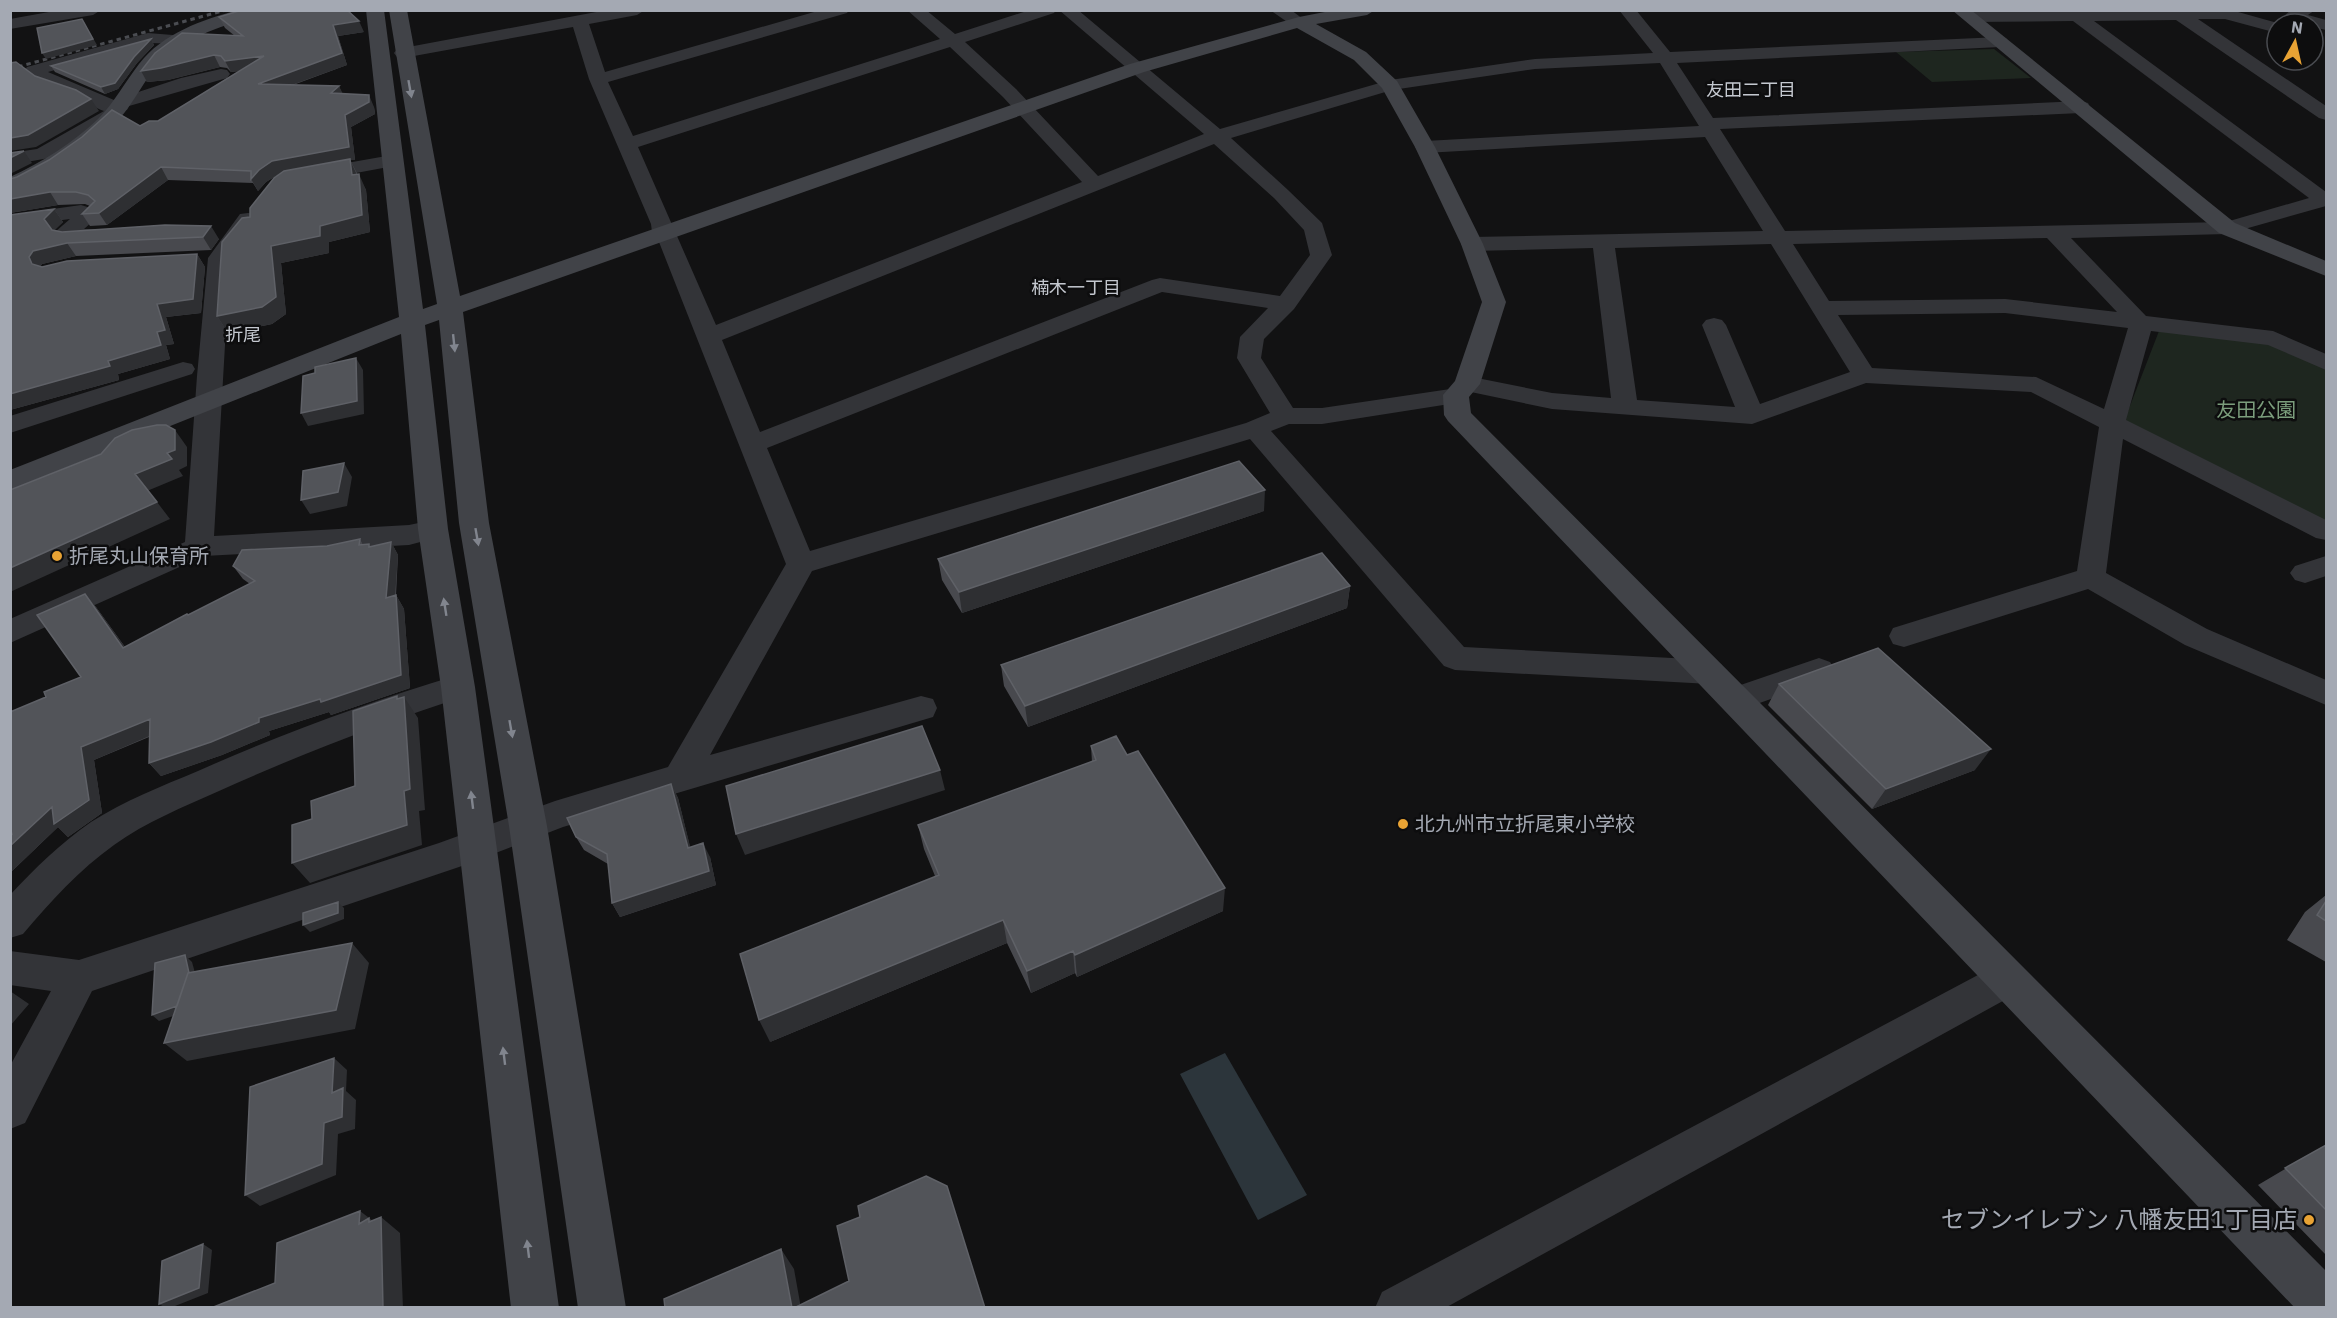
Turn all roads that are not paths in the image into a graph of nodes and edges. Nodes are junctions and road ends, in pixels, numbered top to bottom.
1 (93, 10) edge
2 (260, 10) edge
3 (375, 10) edge
4 (398, 10) edge
5 (637, 10) edge
6 (841, 10) edge
7 (915, 10) edge
8 (1048, 10) edge
9 (1067, 10) edge
10 (1278, 10) edge
11 (1367, 10) edge
12 (1627, 10) edge
13 (2222, 12) edge
14 (1964, 14) edge
15 (2181, 15) junction
16 (522, 16) dead end
17 (2079, 17) junction
18 (2265, 19) edge
19 (580, 22) junction
20 (1299, 22) junction
21 (10, 24) edge
22 (505, 35) junction
23 (954, 39) junction
24 (179, 40) junction
25 (2000, 42) junction
26 (403, 53) junction
27 (1665, 57) junction
28 (1137, 68) junction
29 (221, 74) edge
30 (598, 79) junction
31 (1390, 85) junction
32 (119, 107) junction
33 (2081, 107) junction
34 (1024, 108) junction
35 (2326, 114) edge
36 (1710, 127) junction
37 (1217, 136) junction
38 (628, 144) junction
39 (1425, 147) junction
40 (10, 159) edge
41 (392, 161) junction
42 (297, 178) edge
43 (1095, 185) junction
44 (10, 186) edge
45 (2325, 200) edge
46 (260, 205) edge
47 (10, 221) edge
48 (2227, 228) junction
49 (663, 232) junction
50 (2052, 232) junction
51 (127, 233) edge
52 (1779, 239) junction
53 (1603, 242) junction
54 (1472, 244) junction
55 (219, 258) junction
56 (195, 259) edge
57 (2326, 269) edge
58 (1286, 304) junction
59 (450, 308) junction
60 (1822, 308) junction
61 (412, 321) junction
62 (2141, 324) junction
63 (1714, 325) dead end
64 (708, 337) junction
65 (2326, 363) edge
66 (183, 369) dead end
67 (1864, 375) junction
68 (1461, 390) junction
69 (208, 400) junction
70 (1625, 405) junction
71 (1285, 416) junction
72 (1752, 416) junction
73 (10, 425) edge
74 (2112, 425) junction
75 (1255, 429) junction
76 (751, 445) junction
77 (10, 481) edge
78 (433, 529) junction
79 (2326, 531) edge
80 (199, 547) junction
81 (801, 564) junction
82 (2091, 577) junction
83 (10, 632) edge
84 (1904, 636) dead end
85 (1840, 663) edge
86 (1710, 672) junction
87 (458, 687) junction
88 (2326, 693) edge
89 (1737, 699) junction
90 (921, 708) dead end
91 (680, 777) junction
92 (528, 826) junction
93 (477, 845) junction
94 (10, 922) edge
95 (10, 968) edge
96 (78, 978) junction
97 (2007, 979) junction
98 (10, 1109) edge
99 (2326, 1305) edge
100 (535, 1308) edge
101 (602, 1308) edge
102 (1398, 1308) edge

1 - 21 street
2 - 24 street
3 - 41 street
4 - 26 street
5 - 19 street
6 - 30 street
7 - 23 street
8 - 23 street
9 - 28 street
10 - 20 street
11 - 20 street
12 - 27 street
13 - 15 street
13 - 18 street
14 - 17 street
14 - 25 street
15 - 17 street
15 - 35 street
16 - 22 street
17 - 45 street
19 - 22 street
19 - 30 street
20 - 28 street
20 - 31 street
22 - 26 street
23 - 34 street
23 - 38 street
24 - 32 street
24 - 32 street
25 - 27 street
25 - 33 street
26 -> 59 street
27 - 31 street
27 - 36 street
28 - 34 street
28 - 37 street
29 - 32 street
30 - 38 street
31 - 37 street
31 - 39 street
32 - 40 street
32 - 44 street
33 - 36 street
33 - 48 street
34 - 43 street
34 - 49 street
36 - 39 street
36 - 52 street
37 - 43 street
37 - 58 street
38 - 49 street
39 - 54 street
41 - 42 street
41 - 61 street
43 - 64 street
45 - 48 street
46 - 55 street
47 - 51 street
48 - 50 street
48 - 57 street
49 - 59 street
49 - 64 street
50 - 52 street
50 - 62 street
52 - 53 street
52 - 60 street
53 - 54 street
53 - 70 street
54 - 68 street
55 - 56 street
55 - 69 street
58 - 71 street
58 - 76 street
59 - 61 street
59 -> 92 street
60 - 62 street
60 - 67 street
61 - 69 street
61 - 78 street
62 - 65 street
62 - 74 street
63 - 72 street
64 - 76 street
66 - 73 street
67 - 72 street
67 - 74 street
68 - 70 street
68 - 71 street
68 - 86 street
69 - 77 street
69 - 80 street
70 - 72 street
71 - 75 street
74 - 79 street
74 - 82 street
75 - 81 street
75 - 86 street
76 - 81 street
78 - 80 street
87 -> 78 street
80 - 83 street
81 - 91 street
82 - 84 street
82 - 88 street
85 - 89 street
86 - 89 street
93 -> 87 street
87 - 94 street
89 - 97 street
90 - 91 street
91 - 92 street
92 - 93 street
92 - 101 street
93 - 96 street
100 -> 93 street
95 - 96 street
96 - 98 street
97 - 99 street
97 - 102 street

